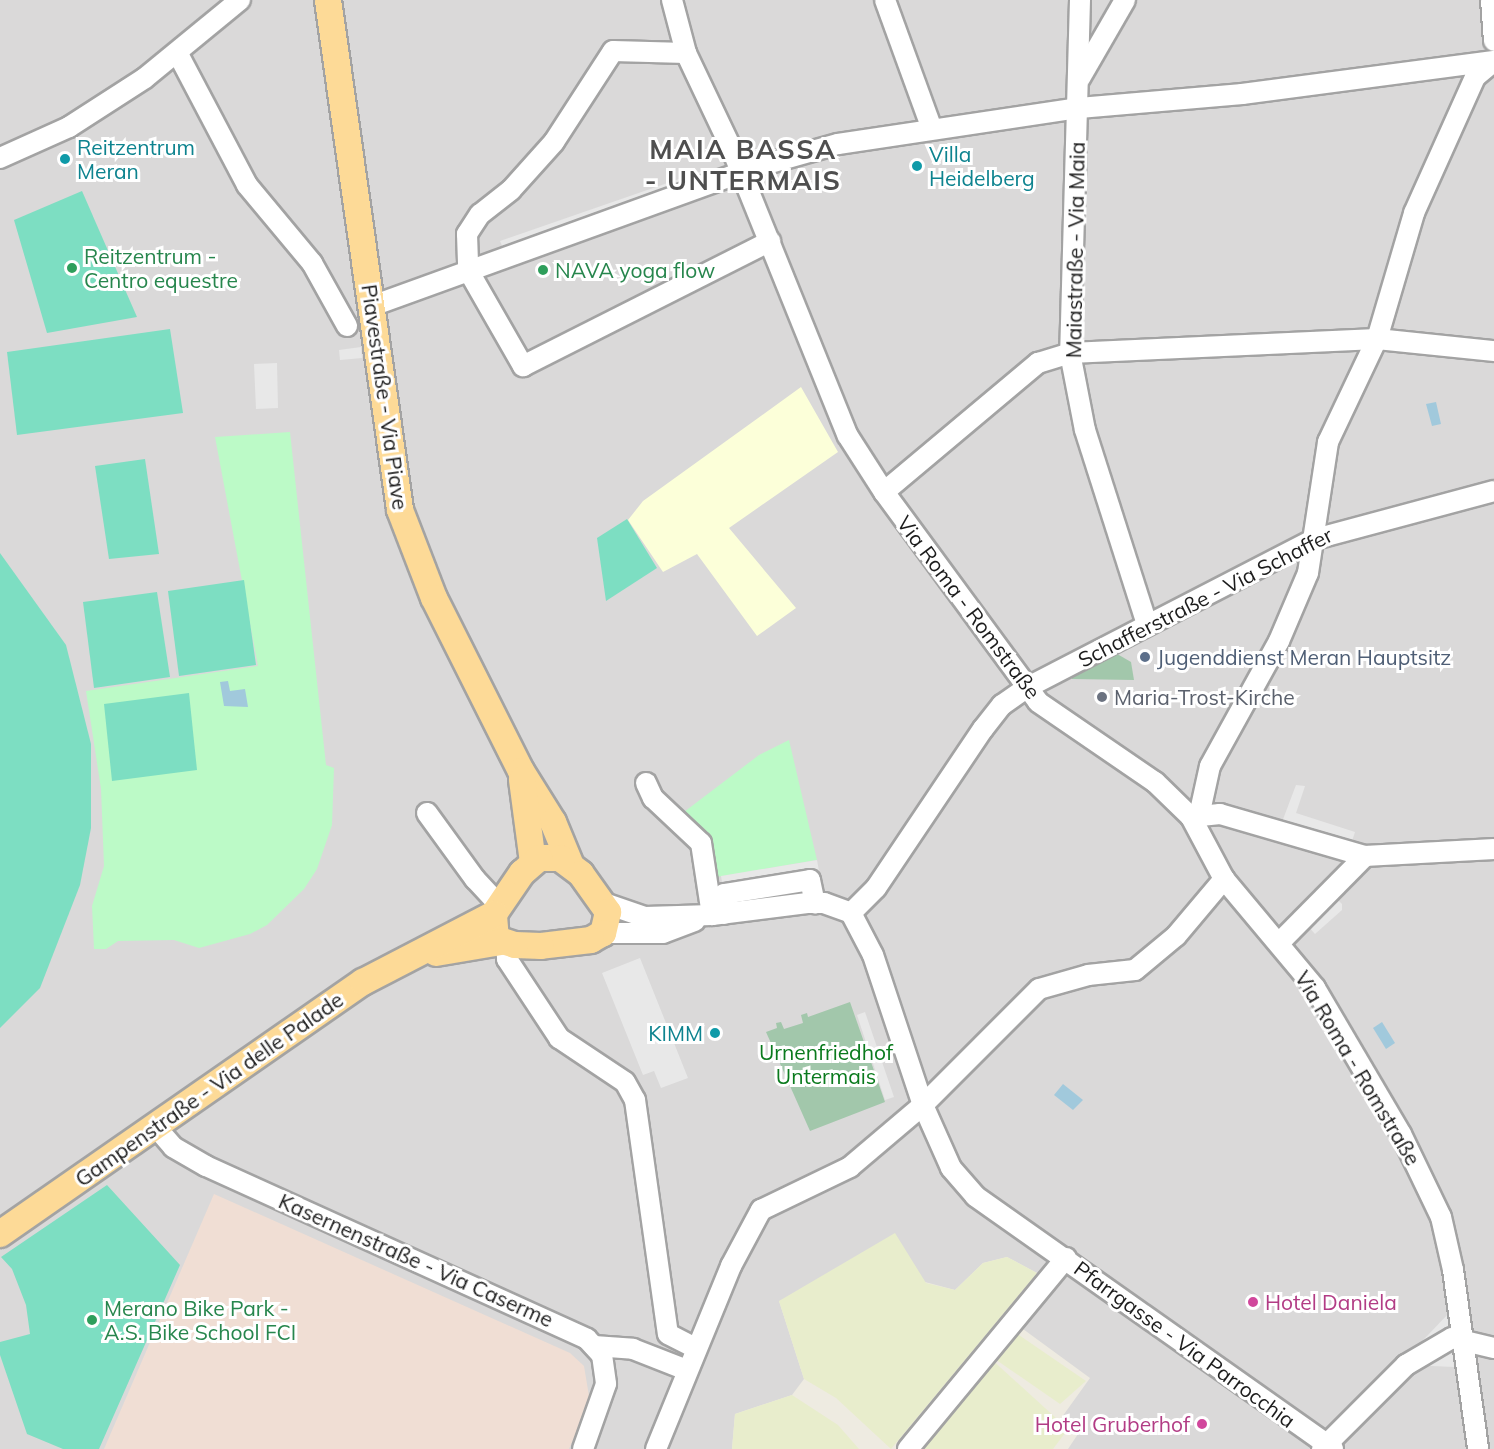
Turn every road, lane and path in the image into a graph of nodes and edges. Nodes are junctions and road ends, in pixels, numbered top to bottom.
1 (240, 0) edge
2 (328, 0) edge
3 (672, 0) edge
4 (885, 0) edge
5 (1080, 0) edge
6 (1125, 0) edge
7 (1491, 0) edge
8 (1494, 41) edge
9 (686, 53) junction
10 (178, 54) junction
11 (1494, 61) edge
12 (1079, 81) junction
13 (1079, 108) junction
14 (932, 129) junction
15 (0, 158) edge
16 (745, 181) junction
17 (770, 241) junction
18 (468, 270) junction
19 (372, 306) junction
20 (347, 326) dead end
21 (1377, 339) junction
22 (1494, 351) edge
23 (1070, 353) junction
24 (1494, 491) edge
25 (884, 492) junction
26 (1315, 539) junction
27 (1147, 624) junction
28 (1026, 688) junction
29 (521, 771) junction
30 (646, 783) dead end
31 (427, 813) dead end
32 (1195, 816) junction
33 (1494, 849) edge
34 (1365, 856) junction
35 (532, 862) junction
36 (570, 863) junction
37 (1224, 879) junction
38 (604, 903) junction
39 (496, 909) junction
40 (851, 913) junction
41 (718, 915) junction
42 (603, 933) junction
43 (503, 943) junction
44 (1279, 943) junction
45 (423, 954) junction
46 (923, 1105) junction
47 (155, 1126) junction
48 (0, 1234) edge
49 (1066, 1258) junction
50 (1464, 1340) junction
51 (594, 1346) junction
52 (696, 1348) junction
53 (1494, 1348) edge
54 (687, 1370) junction
55 (1327, 1447) edge
56 (583, 1449) edge
57 (656, 1449) edge
58 (908, 1449) edge
59 (1478, 1449) edge

1 - 10 street
2 - 19 main road, Piavestraße - Via Piave
3 - 9 street
4 - 14 street
5 - 12 street, Maiastraße - Via Maia
6 - 12 street
7 - 8 street
9 - 16 street, Via Roma - Romstraße
9 - 18 street
10 - 15 street
10 - 20 street
11 - 13 street
11 - 21 street
12 - 13 street, Maiastraße - Via Maia
13 - 14 street
13 - 23 street, Maiastraße - Via Maia
14 - 16 street
16 - 17 street, Via Roma - Romstraße
16 - 18 street
17 - 18 street
17 - 25 street, Via Roma - Romstraße
18 - 19 street
19 - 29 main road, Piavestraße - Via Piave
21 - 22 street
21 - 23 street
21 - 26 street
23 - 25 street
23 - 27 street, Maiastraße - Via Maia
24 - 26 street, Schafferstraße - Via Schaffer
25 - 28 street, Via Roma - Romstraße
26 - 27 street, Schafferstraße - Via Schaffer
26 - 32 street
27 - 28 street, Schafferstraße - Via Schaffer
28 - 32 street, Via Roma - Romstraße
28 - 40 street, Schafferstraße - Via Schaffer
29 - 35 main road, Piavestraße - Via Piave
29 - 36 main road, Piavestraße - Via Piave
30 - 41 street
31 - 39 street
32 - 34 street
32 - 37 street, Via Roma - Romstraße
33 - 34 street
34 - 44 street
35 - 36 main road
35 - 39 main road
36 - 38 main road
37 - 44 street, Via Roma - Romstraße
37 - 46 street
38 - 41 street
38 - 42 main road
39 - 43 main road
39 - 45 main road, Gampenstraße - Via delle Palade
40 - 41 street
40 - 46 street, Pfarrgasse - Via Parrocchia
41 - 42 street
42 - 43 main road
43 - 45 main road, Gampenstraße - Via delle Palade
43 - 52 street
44 - 50 street, Via Roma - Romstraße
45 - 47 main road, Gampenstraße - Via delle Palade
46 - 49 street, Pfarrgasse - Via Parrocchia
46 - 52 street
47 - 48 main road, Gampenstraße - Via delle Palade
47 - 51 street, Kasernenstraße - Via Caserme
49 - 55 street, Pfarrgasse - Via Parrocchia
49 - 58 street, Pfarrgasse - Via Parrocchia
50 - 53 street
50 - 55 street
50 - 59 street, Via Roma - Romstraße
51 - 54 street
51 - 56 street
52 - 54 street
54 - 57 street

